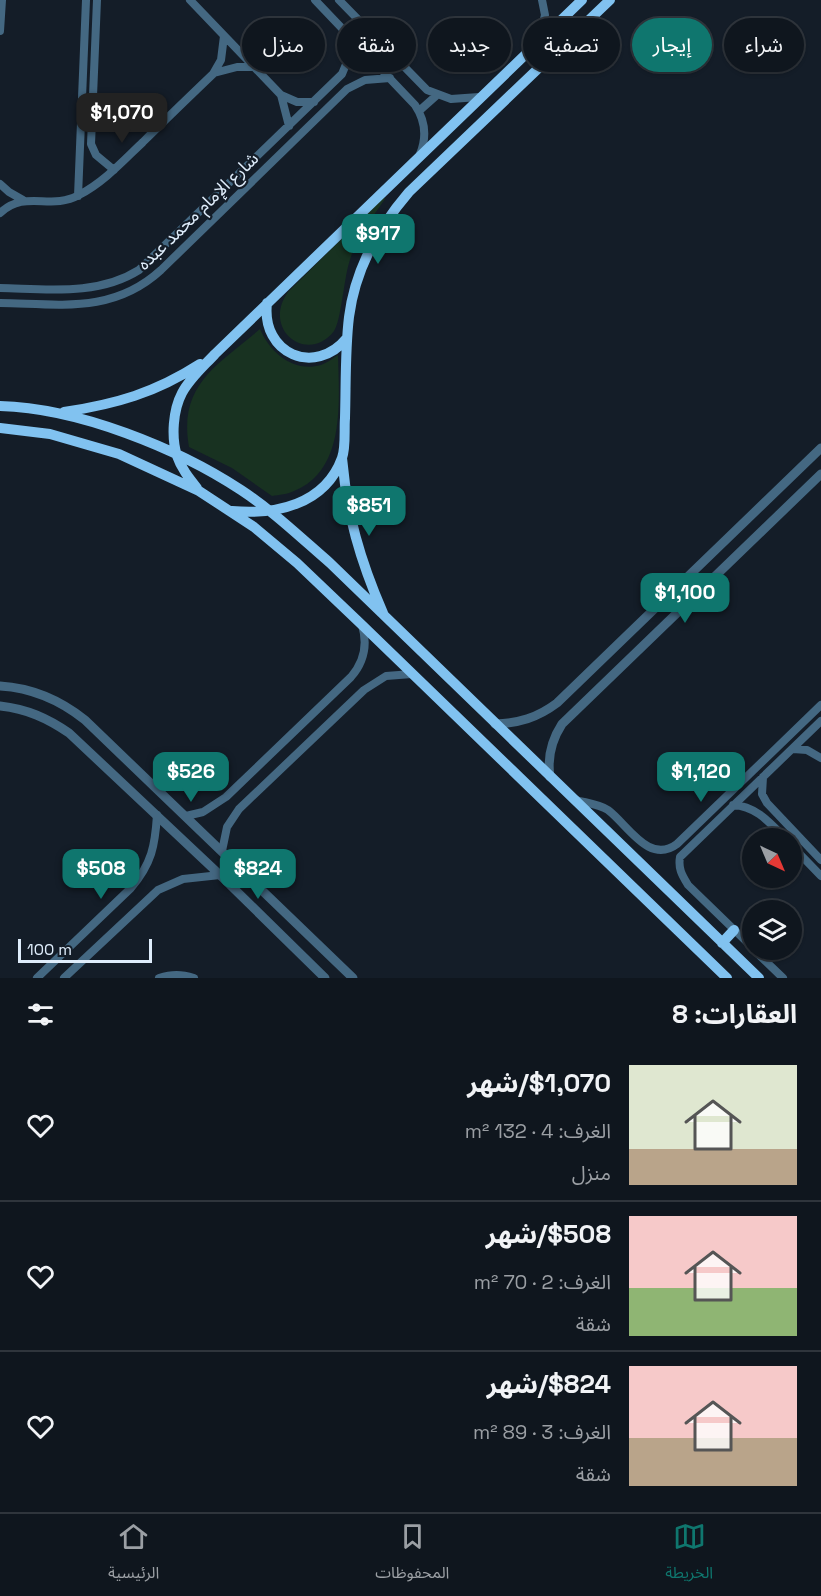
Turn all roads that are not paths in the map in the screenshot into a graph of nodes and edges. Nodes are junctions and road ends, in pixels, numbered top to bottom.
1 (2, 0) edge
2 (86, 0) edge
3 (97, 0) edge
4 (190, 0) edge
5 (315, 0) edge
6 (339, 0) edge
7 (542, 0) edge
8 (582, 0) edge
9 (610, 0) edge
10 (545, 18) edge
11 (563, 18) edge
12 (337, 23) edge
13 (0, 31) edge
14 (224, 36) junction
15 (242, 55) edge
16 (523, 56) edge
17 (242, 67) edge
18 (259, 72) edge
19 (343, 72) edge
20 (384, 72) edge
21 (213, 74) junction
22 (342, 75) junction
23 (390, 78) junction
24 (353, 86) junction
25 (281, 95) junction
26 (437, 95) junction
27 (481, 97) junction
28 (314, 102) junction
29 (419, 111) junction
30 (289, 126) junction
31 (92, 150) junction
32 (80, 151) junction
33 (419, 156) junction
34 (114, 170) junction
35 (0, 184) edge
36 (78, 196) junction
37 (23, 200) junction
38 (0, 213) edge
39 (1, 288) edge
40 (0, 303) edge
41 (267, 303) junction
42 (347, 338) junction
43 (215, 354) junction
44 (0, 406) edge
45 (57, 413) junction
46 (0, 428) edge
47 (821, 448) edge
48 (177, 456) junction
49 (342, 458) junction
50 (821, 474) edge
51 (199, 491) junction
52 (231, 511) junction
53 (271, 512) junction
54 (386, 618) junction
55 (361, 624) junction
56 (412, 674) junction
57 (0, 686) edge
58 (821, 705) edge
59 (0, 706) edge
60 (821, 722) edge
61 (495, 724) junction
62 (793, 749) junction
63 (821, 758) edge
64 (550, 777) junction
65 (763, 777) junction
66 (574, 800) junction
67 (734, 805) junction
68 (558, 814) junction
69 (157, 815) junction
70 (186, 816) junction
71 (775, 828) edge
72 (677, 844) junction
73 (222, 851) junction
74 (684, 851) junction
75 (802, 856) edge
76 (821, 860) edge
77 (220, 875) junction
78 (821, 876) edge
79 (256, 884) junction
80 (243, 898) junction
81 (277, 905) junction
82 (265, 919) junction
83 (734, 930) junction
84 (742, 938) edge
85 (722, 943) junction
86 (765, 960) edge
87 (37, 978) edge
88 (64, 978) edge
89 (159, 978) edge
90 (194, 978) edge
91 (325, 978) edge
92 (353, 978) edge
93 (727, 978) edge
94 (759, 978) edge
95 (783, 978) edge

1 - 13 street
2 - 32 street
3 - 31 street
4 - 14 street
5 - 12 street
6 - 26 street
7 - 10 street
8 - 11 main road
9 - 42 main road
14 - 15 street
14 - 21 street
16 - 27 main road
17 - 21 street
18 - 25 street
19 - 22 street
20 - 23 street
21 - 34 street
22 - 24 street
22 - 28 street, شارع الإمام محمد عبده
23 - 24 street, شارع الإمام محمد عبده
23 - 29 street
24 - 40 street, شارع الإمام محمد عبده
25 - 28 street
25 - 30 street
26 - 27 street
26 - 29 street
27 - 33 main road
28 - 30 street, شارع الإمام محمد عبده
29 - 33 street
30 - 39 street, شارع الإمام محمد عبده
31 - 32 street
31 - 34 street
32 - 36 street
33 - 41 main road
34 - 36 street
35 - 37 street
36 - 37 street
37 - 38 street
41 - 42 main road
41 - 43 main road
42 - 49 main road
43 - 45 main road
43 - 48 main road
44 - 45 main road
45 - 48 main road
46 - 51 main road
47 - 61 street
48 - 51 main road
48 - 53 main road
49 - 53 main road
49 - 54 main road
50 - 64 street
51 - 52 main road
52 - 53 main road
52 - 55 main road
53 - 54 main road
54 - 61 main road
55 - 56 main road
55 - 70 street
56 - 68 main road
56 - 73 street
57 - 70 street
58 - 72 street
59 - 69 street
60 - 62 street
61 - 64 main road
62 - 63 street
62 - 65 street
64 - 66 main road
65 - 67 street
65 - 76 street
66 - 68 main road
66 - 72 street
66 - 85 main road
67 - 71 street
67 - 74 street
68 - 93 main road
69 - 77 street
69 - 87 street
70 - 73 street
72 - 74 street
73 - 79 street
74 - 83 street
75 - 78 street
77 - 80 street
77 - 88 street
79 - 80 street
79 - 81 street
80 - 82 street
81 - 82 street
81 - 92 street
82 - 91 street
83 - 84 street
83 - 85 main road
85 - 94 main road
86 - 95 street
89 - 90 street

